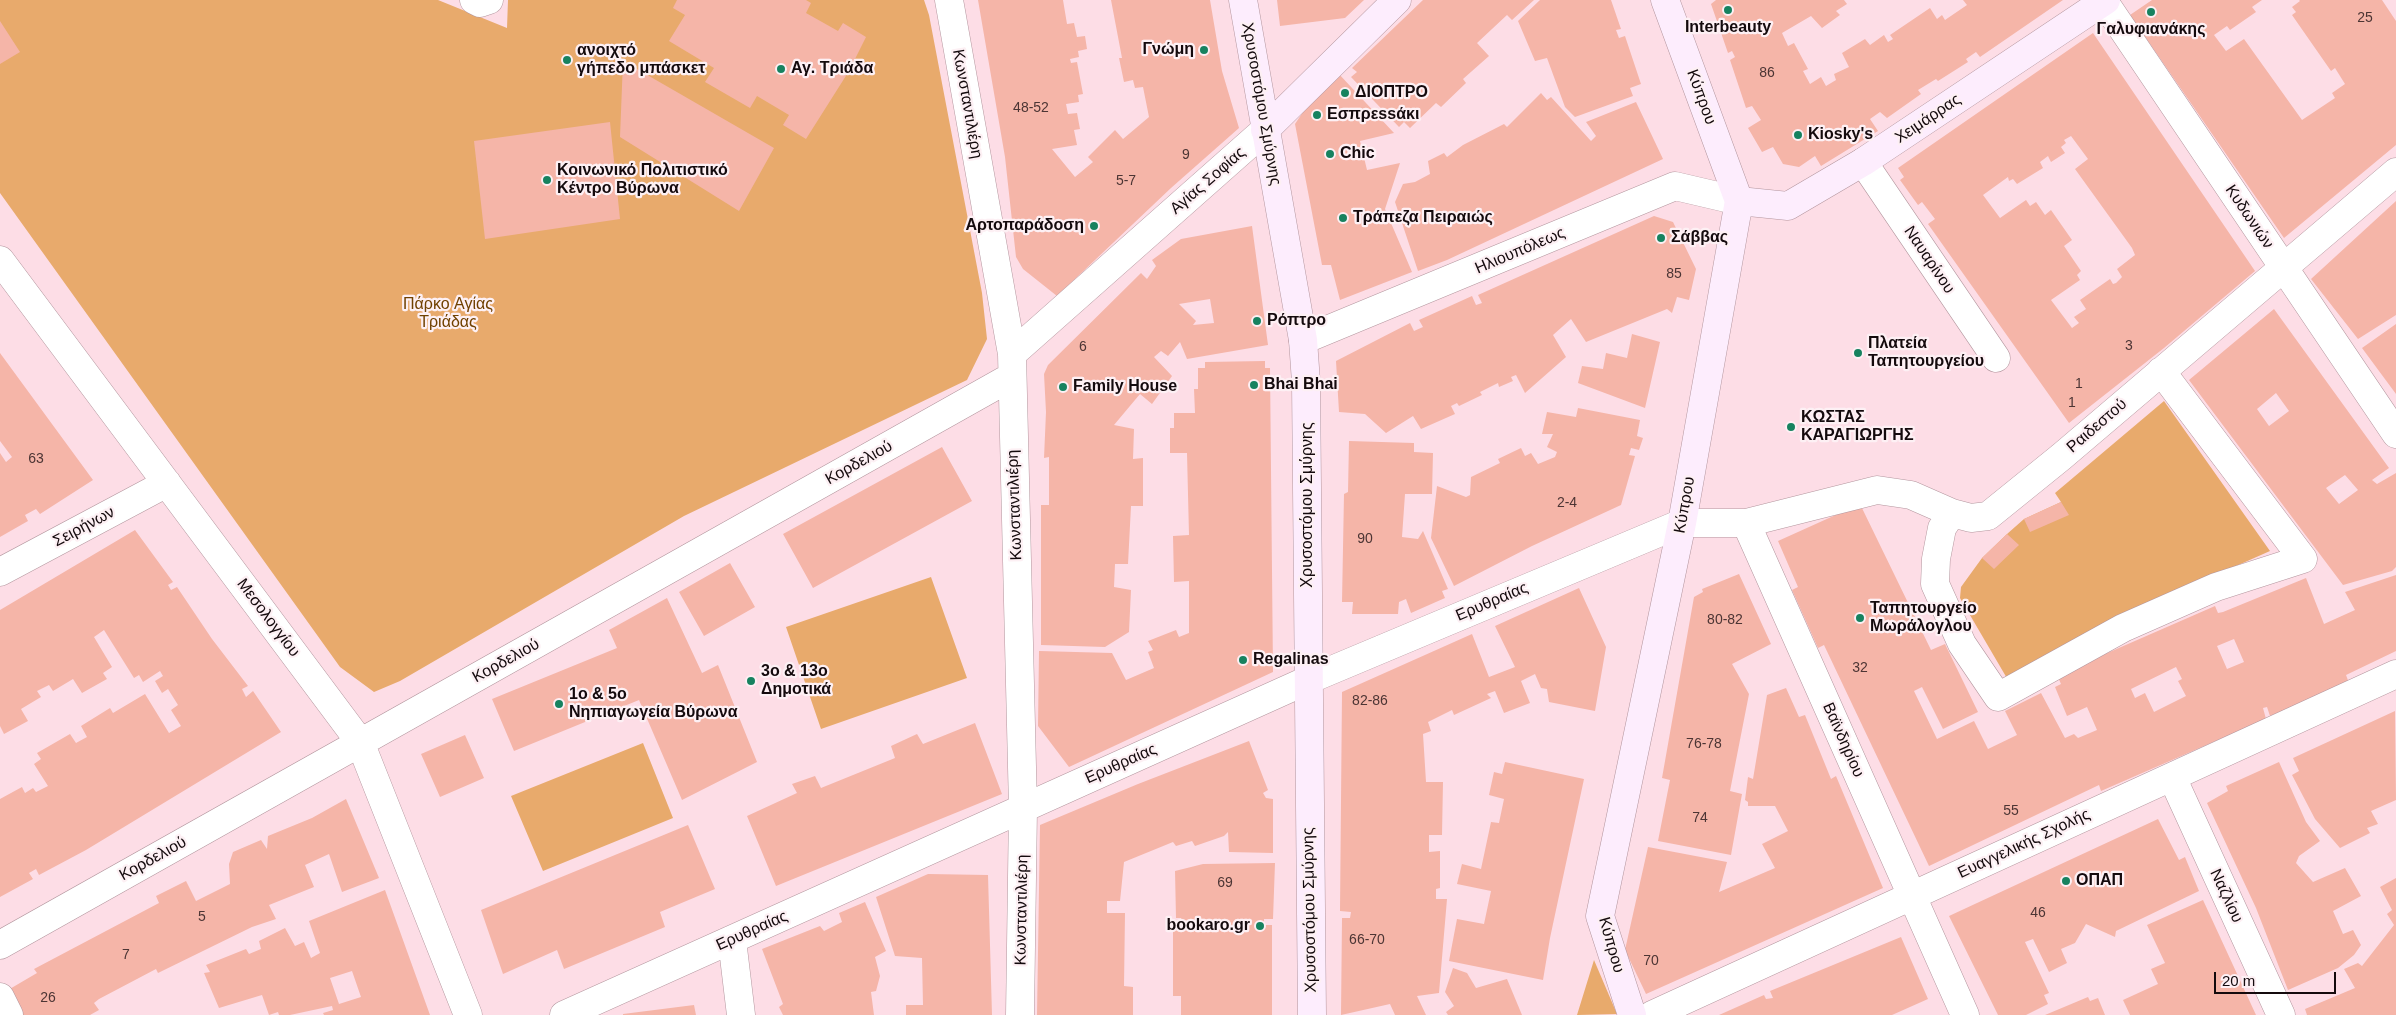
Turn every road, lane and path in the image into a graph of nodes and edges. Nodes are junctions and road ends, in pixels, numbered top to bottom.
1 (474, 0) edge
2 (489, 0) edge
3 (949, 0) edge
4 (1242, 0) edge
5 (1397, 0) edge
6 (2104, 0) edge
7 (1670, 2) edge
8 (1265, 130) junction
9 (1862, 162) junction
10 (2396, 172) edge
11 (1739, 201) junction
12 (0, 260) edge
13 (2282, 267) junction
14 (1304, 340) junction
15 (1996, 358) dead end
16 (1012, 366) junction
17 (2161, 371) junction
18 (2396, 434) edge
19 (168, 483) junction
20 (1952, 513) junction
21 (1682, 523) junction
22 (1746, 523) junction
23 (0, 572) edge
24 (2396, 674) edge
25 (1308, 680) junction
26 (360, 742) junction
27 (2172, 777) junction
28 (1023, 808) junction
29 (1912, 896) junction
30 (732, 940) junction
31 (0, 945) edge
32 (0, 997) edge
33 (9, 1015) edge
34 (468, 1015) edge
35 (564, 1015) edge
36 (741, 1015) edge
37 (1020, 1015) edge
38 (1312, 1015) edge
39 (1632, 1015) edge
40 (1652, 1015) edge
41 (1965, 1015) edge
42 (2281, 1015) edge

1 - 2 street
3 - 16 street, Κωνσταντιλιέρη
4 - 8 street, Χρυσοστόμου Σμύρνης
5 - 8 street, Αγίας Σοφίας
6 - 9 street, Χειμάρρας
6 - 13 street, Κυδωνιών
7 - 11 street, Κύπρου
8 - 14 street, Χρυσοστόμου Σμύρνης
8 - 16 street, Αγίας Σοφίας
9 - 11 street, Χειμάρρας
9 - 15 street, Ναυαρίνου
10 - 13 street, Ραιδεστού
11 - 14 street, Ηλιουπόλεως
11 - 21 street, Κύπρου
12 - 19 street, Μεσολογγίου
13 - 17 street, Ραιδεστού
13 - 18 street, Κυδωνιών
14 - 25 street, Χρυσοστόμου Σμύρνης
16 - 26 street, Κορδελιού
16 - 28 street, Κωνσταντιλιέρη
17 - 20 street, Ραιδεστού
17 - 20 street
19 - 23 street, Σειρήνων
19 - 26 street, Μεσολογγίου
20 - 22 street, Ραιδεστού
21 - 22 street
21 - 25 street, Ερυθραίας
21 - 39 street, Κύπρου
22 - 29 street, Βαϊνδηρίου
24 - 27 street, Ευαγγελικής Σχολής
25 - 28 street, Ερυθραίας
25 - 38 street, Χρυσοστόμου Σμύρνης
26 - 31 street, Κορδελιού
26 - 34 street, Μεσολογγίου
27 - 29 street, Ευαγγελικής Σχολής
27 - 42 street, Ναζλίου
28 - 30 street, Ερυθραίας
28 - 37 street, Κωνσταντιλιέρη
29 - 40 street, Ευαγγελικής Σχολής
29 - 41 street, Βαϊνδηρίου
30 - 35 street, Ερυθραίας
30 - 36 street
32 - 33 street

